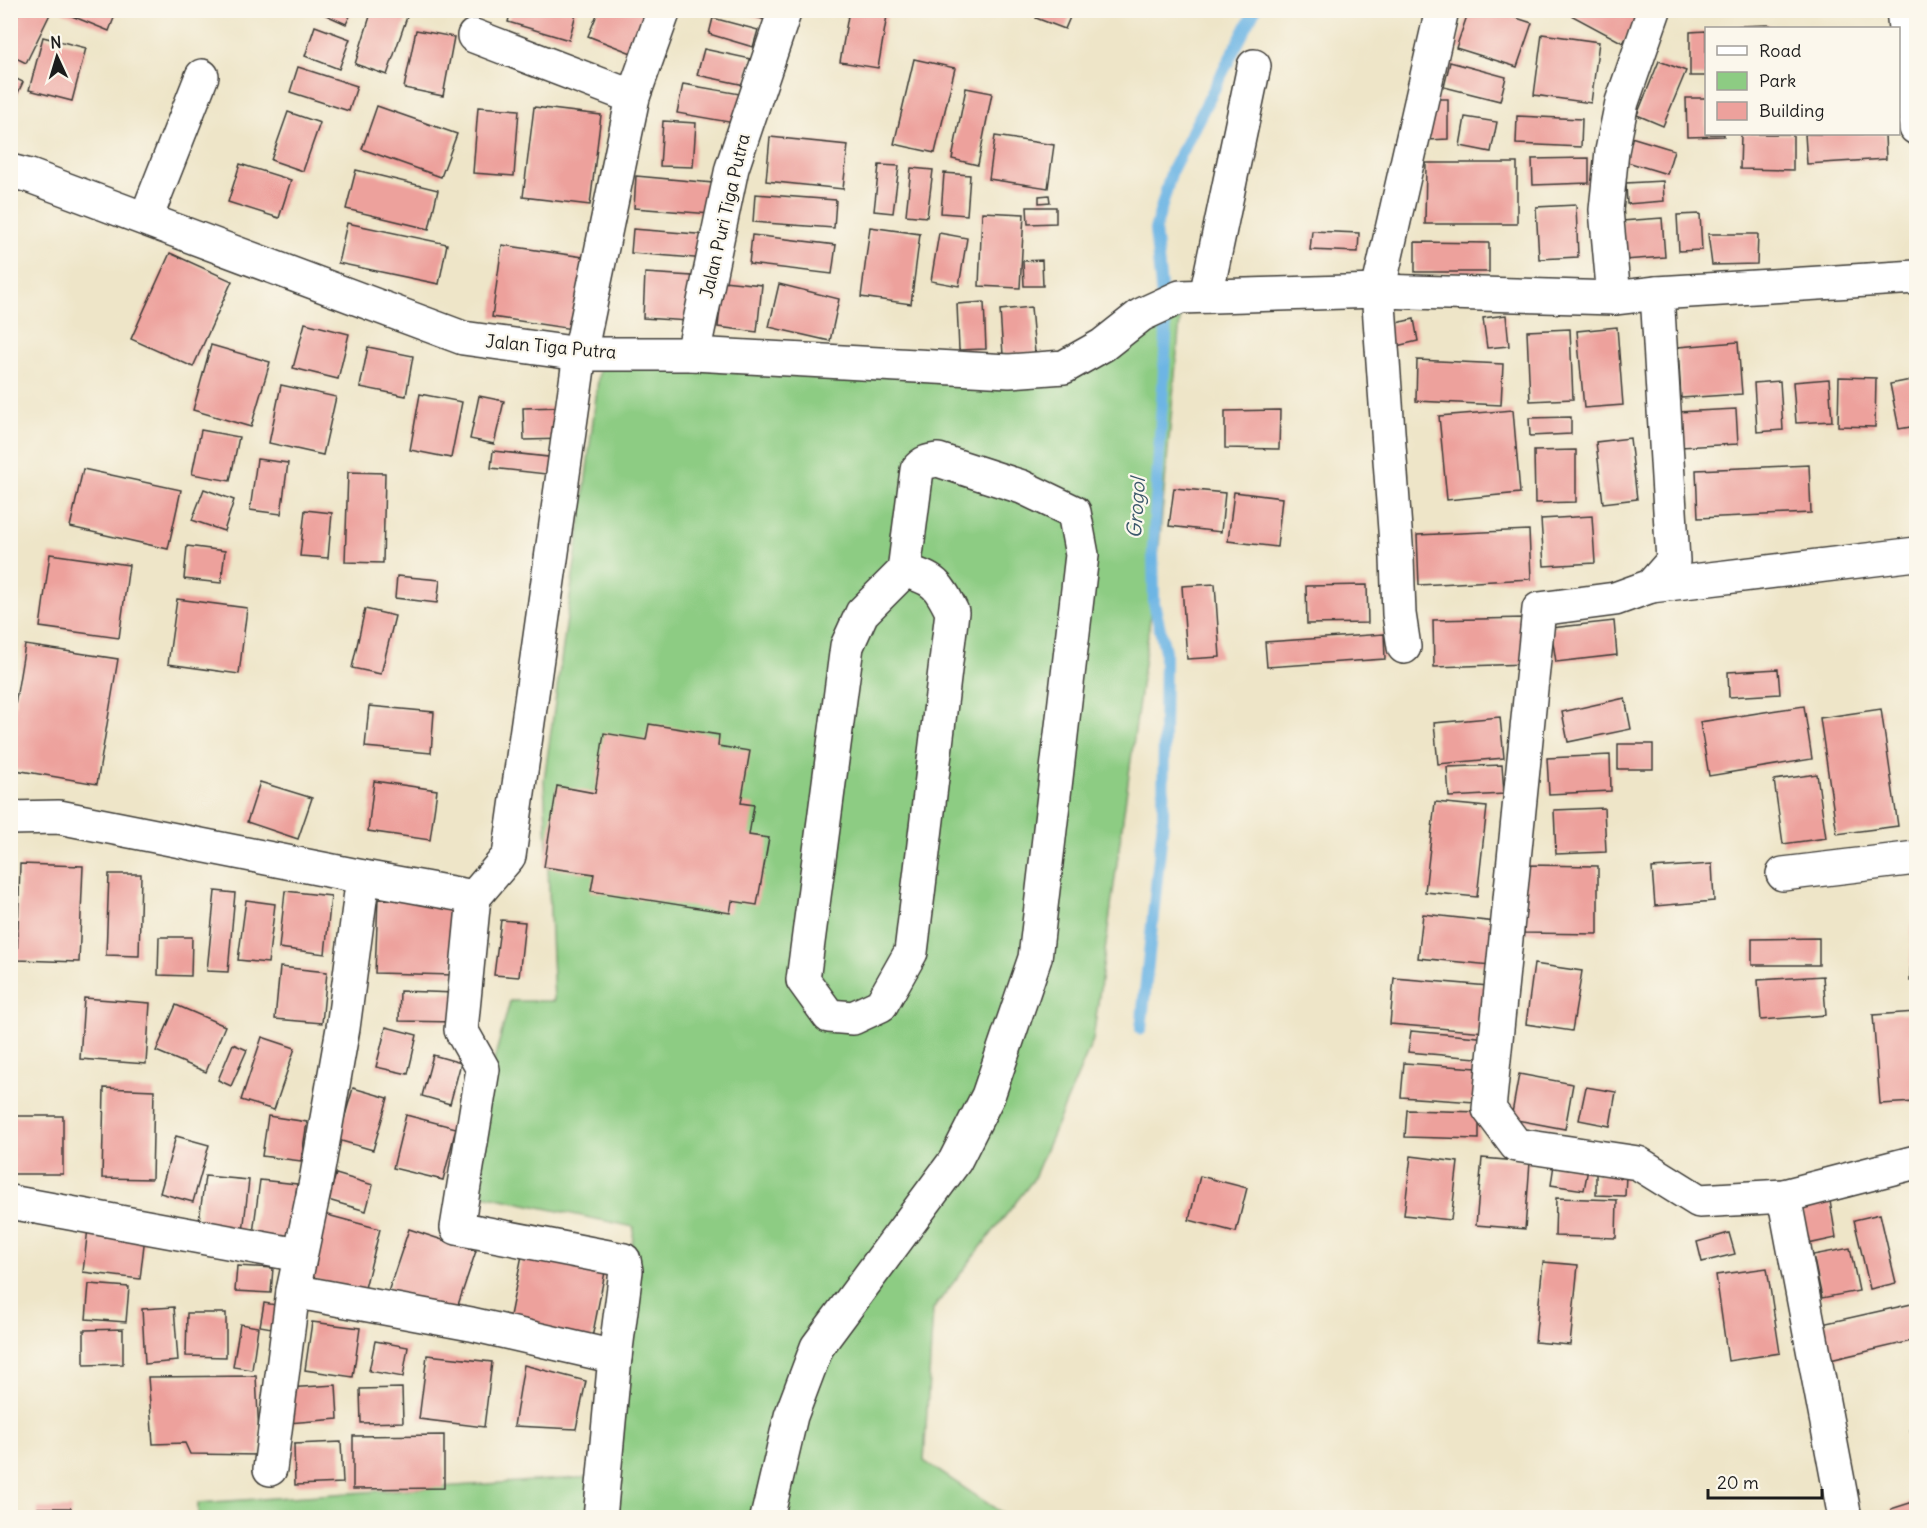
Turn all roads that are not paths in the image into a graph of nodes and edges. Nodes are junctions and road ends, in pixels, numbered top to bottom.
1 (664, 10) edge
2 (785, 10) edge
3 (1442, 10) edge
4 (1654, 10) edge
5 (1903, 10) edge
6 (474, 36) dead end
7 (1254, 66) dead end
8 (202, 76) dead end
9 (633, 97) junction
10 (1917, 128) edge
11 (10, 171) edge
12 (146, 218) junction
13 (1917, 277) edge
14 (1378, 291) junction
15 (1657, 293) junction
16 (1193, 297) junction
17 (1614, 298) junction
18 (580, 354) junction
19 (693, 354) junction
20 (1917, 554) edge
21 (904, 571) junction
22 (1651, 586) junction
23 (1404, 647) dead end
24 (10, 818) edge
25 (1917, 858) edge
26 (1783, 874) dead end
27 (363, 877) junction
28 (474, 897) junction
29 (1917, 1162) edge
30 (1785, 1196) junction
31 (10, 1202) edge
32 (299, 1255) junction
33 (293, 1291) junction
34 (615, 1357) junction
35 (270, 1469) dead end
36 (600, 1518) edge
37 (767, 1518) edge
38 (1845, 1518) edge

1 - 9 street
2 - 19 street, Jalan Puri Tiga Putra
3 - 14 street
4 - 17 street
5 - 10 street
6 - 9 street
7 - 16 street
8 - 12 street
9 - 18 street
11 - 12 street, Jalan Tiga Putra
12 - 18 street, Jalan Tiga Putra
13 - 15 street
14 - 16 street
14 - 17 street
14 - 23 street
15 - 17 street
15 - 22 street
16 - 19 street, Jalan Tiga Putra
18 - 19 street, Jalan Tiga Putra
18 - 28 street
20 - 22 street
21 - 21 street
21 - 37 street
22 - 30 street
24 - 27 street
25 - 26 street
27 - 28 street
27 - 32 street
28 - 34 street
29 - 30 street
30 - 38 street
31 - 32 street
32 - 33 street
33 - 34 street
33 - 35 street
34 - 36 street

